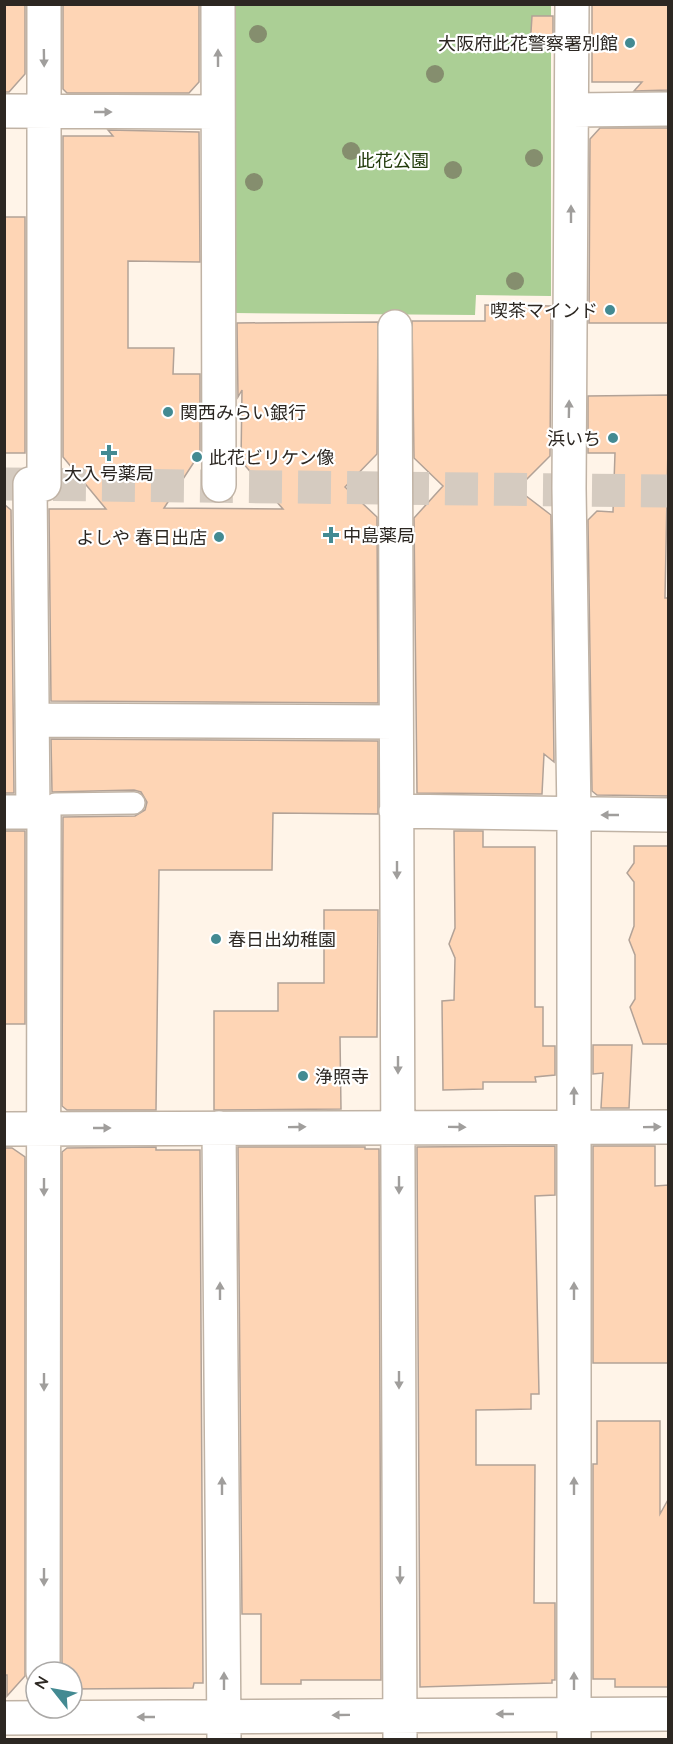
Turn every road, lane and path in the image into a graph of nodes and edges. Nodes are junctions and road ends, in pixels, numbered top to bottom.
1 (44, 4) edge
2 (218, 4) edge
3 (572, 4) edge
4 (669, 109) edge
5 (572, 110) junction
6 (4, 111) edge
7 (45, 111) junction
8 (218, 112) junction
9 (395, 327) dead end
10 (219, 485) dead end
11 (33, 720) junction
12 (396, 722) junction
13 (134, 803) dead end
14 (396, 811) junction
15 (27, 812) edge
16 (669, 815) edge
17 (574, 816) junction
18 (399, 1126) junction
19 (669, 1127) edge
20 (4, 1128) edge
21 (44, 1128) junction
22 (219, 1128) junction
23 (574, 1129) junction
24 (44, 1660) edge
25 (669, 1714) edge
26 (4, 1718) edge
27 (44, 1722) edge
28 (400, 1727) edge
29 (574, 1727) edge
30 (224, 1728) edge

1 -> 7 street
8 -> 2 street
3 - 5 street
4 - 5 street
17 -> 5 street
6 - 7 street
7 -> 8 street
7 - 11 street
8 - 10 street
9 - 12 street
11 - 12 street
11 - 15 street
12 - 14 street
13 - 15 lane
14 - 17 street
14 -> 18 street
15 - 21 street
16 -> 17 street
23 -> 17 street
22 -> 18 street
18 -> 23 street
18 -> 28 street
23 -> 19 street
20 - 21 street
21 -> 22 street
21 -> 24 street
30 -> 22 street
29 -> 23 street
25 - 29 street
26 - 27 street
30 -> 27 street
29 -> 28 street
28 -> 30 street

